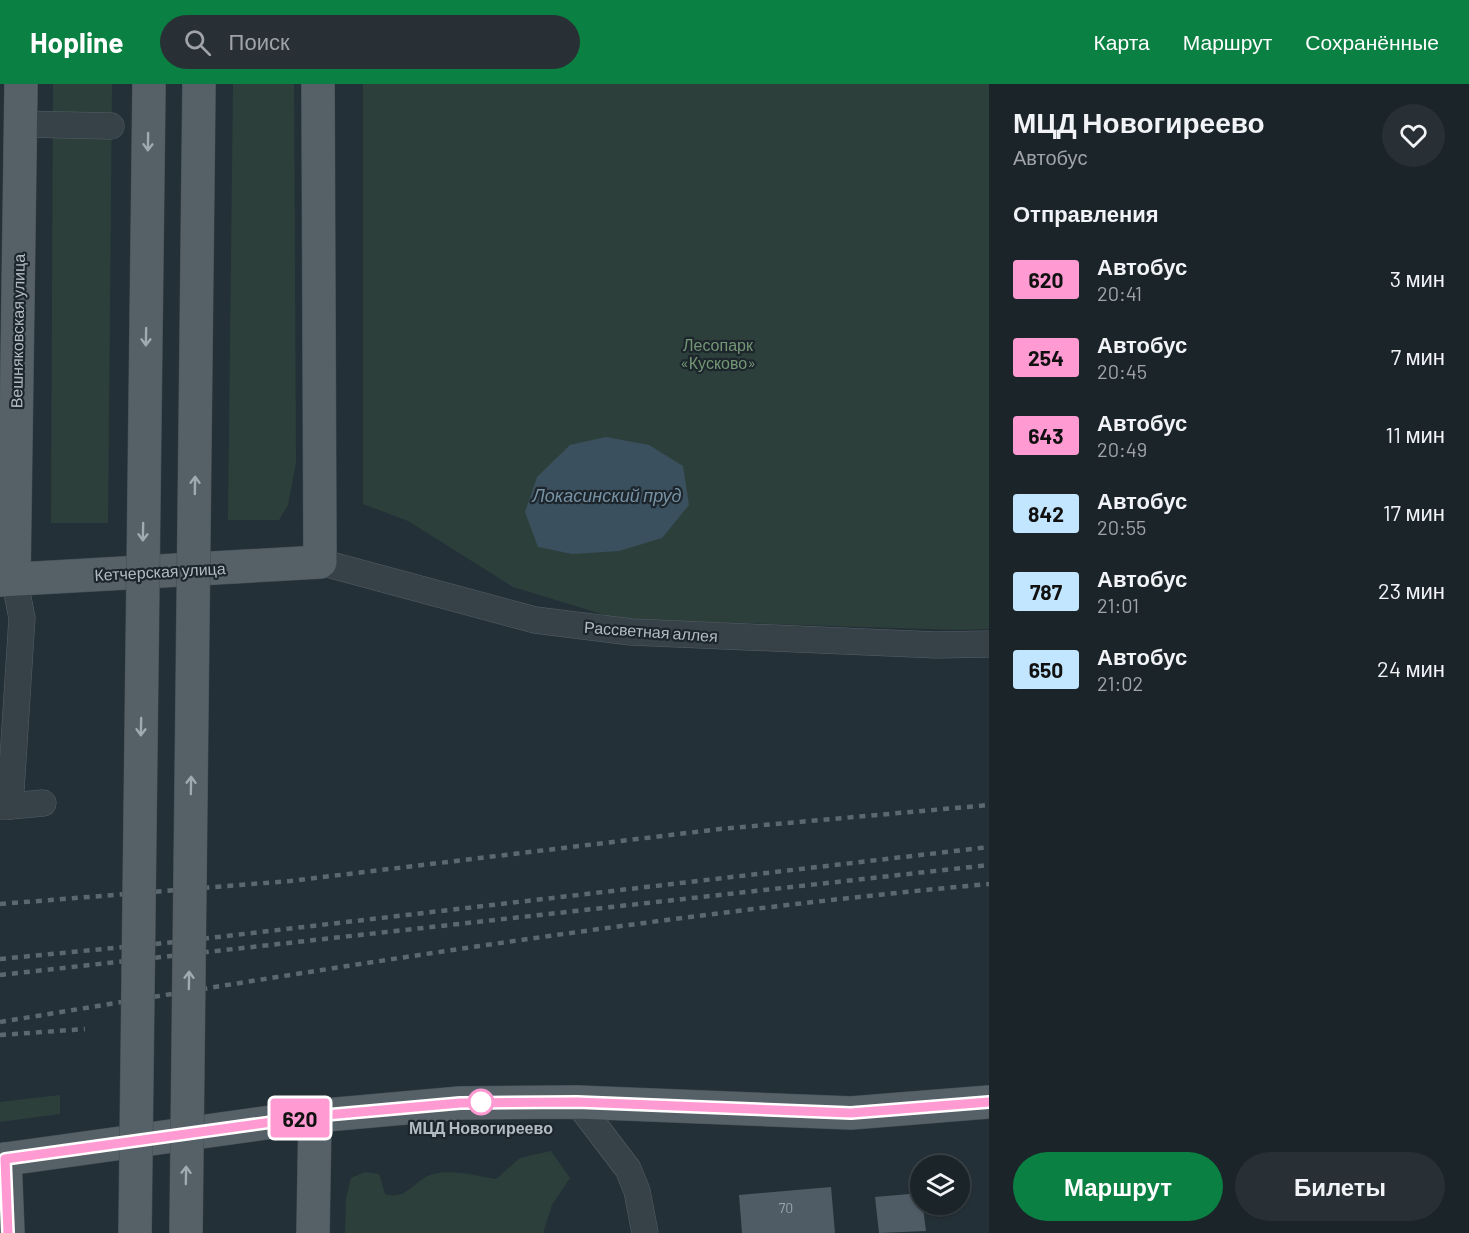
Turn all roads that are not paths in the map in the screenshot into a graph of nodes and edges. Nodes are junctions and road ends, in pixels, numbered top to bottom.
1 (21, 84) edge
2 (149, 84) edge
3 (200, 84) edge
4 (318, 84) edge
5 (21, 124) junction
6 (111, 126) dead end
7 (10, 210) edge
8 (321, 562) junction
9 (7, 579) edge
10 (989, 644) edge
11 (43, 803) dead end
12 (5, 806) edge
13 (577, 1102) junction
14 (988, 1103) edge
15 (315, 1116) junction
16 (2, 1160) edge
17 (0, 1233) edge
18 (8, 1233) edge
19 (135, 1233) edge
20 (186, 1233) edge
21 (313, 1233) edge
22 (645, 1233) edge

1 - 5 main road, Вешняковская улица
2 -> 19 main road, bridge
20 -> 3 main road, bridge
4 - 8 main road
5 - 6 street
5 - 7 main road, Вешняковская улица
7 - 9 main road, Вешняковская улица
8 - 9 main road, Кетчерская улица
8 - 10 street, Рассветная аллея
9 - 12 street
11 - 12 street
13 - 14 main road
13 - 15 main road
13 - 22 street
15 - 16 main road
15 - 21 main road
16 - 18 main road
17 - 18 main road

